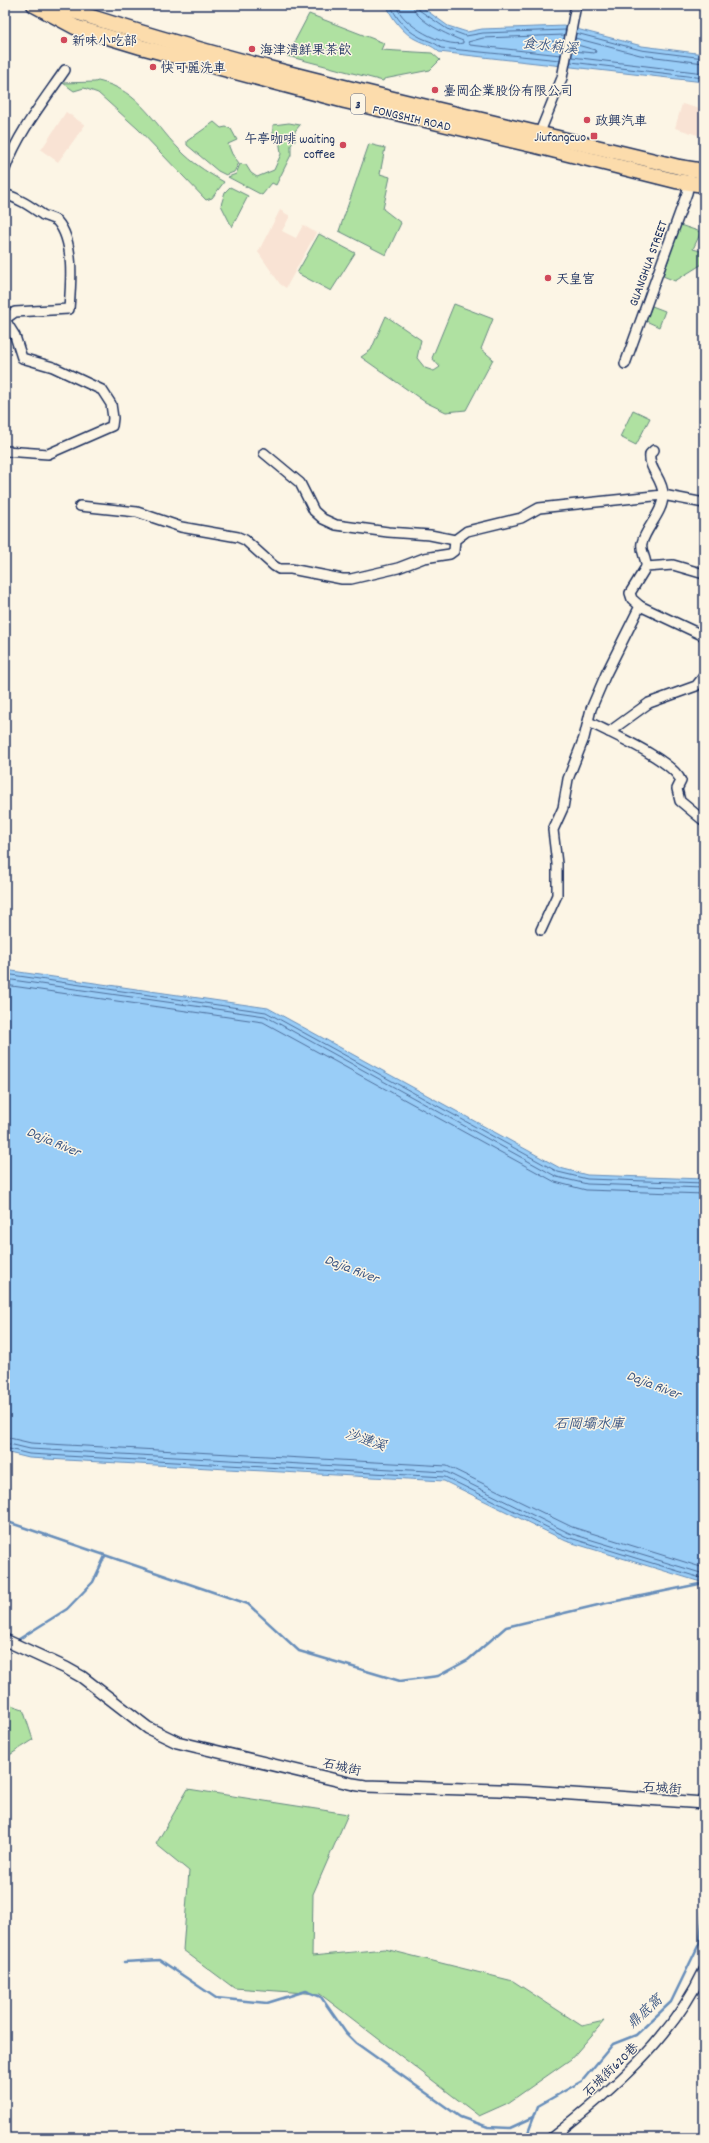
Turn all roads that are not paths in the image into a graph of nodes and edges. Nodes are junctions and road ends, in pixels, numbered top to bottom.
1 (34, 5) edge
2 (62, 5) edge
3 (576, 5) edge
4 (65, 70) dead end
5 (537, 139) junction
6 (5, 169) edge
7 (698, 170) edge
8 (689, 184) junction
9 (704, 187) edge
10 (5, 194) edge
11 (5, 320) edge
12 (625, 364) dead end
13 (654, 450) dead end
14 (5, 452) edge
15 (264, 453) dead end
16 (664, 495) junction
17 (704, 503) edge
18 (80, 506) dead end
19 (455, 540) junction
20 (646, 567) junction
21 (704, 574) edge
22 (640, 606) junction
23 (704, 636) edge
24 (704, 676) edge
25 (589, 722) junction
26 (609, 732) junction
27 (704, 821) edge
28 (541, 930) dead end
29 (5, 1640) edge
30 (704, 1804) edge
31 (704, 1970) edge
32 (551, 2138) edge

1 - 5 main road, FONGSHIH ROAD / 3
2 - 5 main road, FONGSHIH ROAD / 3
3 - 5 street
4 - 6 street
5 - 7 main road, FONGSHIH ROAD / 3
5 - 8 main road, FONGSHIH ROAD / 3
7 - 8 street, GUANGHUA STREET
8 - 9 main road, FONGSHIH ROAD / 3
8 - 12 street, GUANGHUA STREET
10 - 11 street
11 - 14 street
13 - 16 street
15 - 19 street
16 - 17 street
16 - 19 street
16 - 20 street
18 - 19 street
20 - 21 street
20 - 22 street
22 - 23 street
22 - 25 street
24 - 26 street
25 - 26 street
25 - 28 street
26 - 27 street
29 - 30 street, 石城街
31 - 32 street, 石城街620巷

